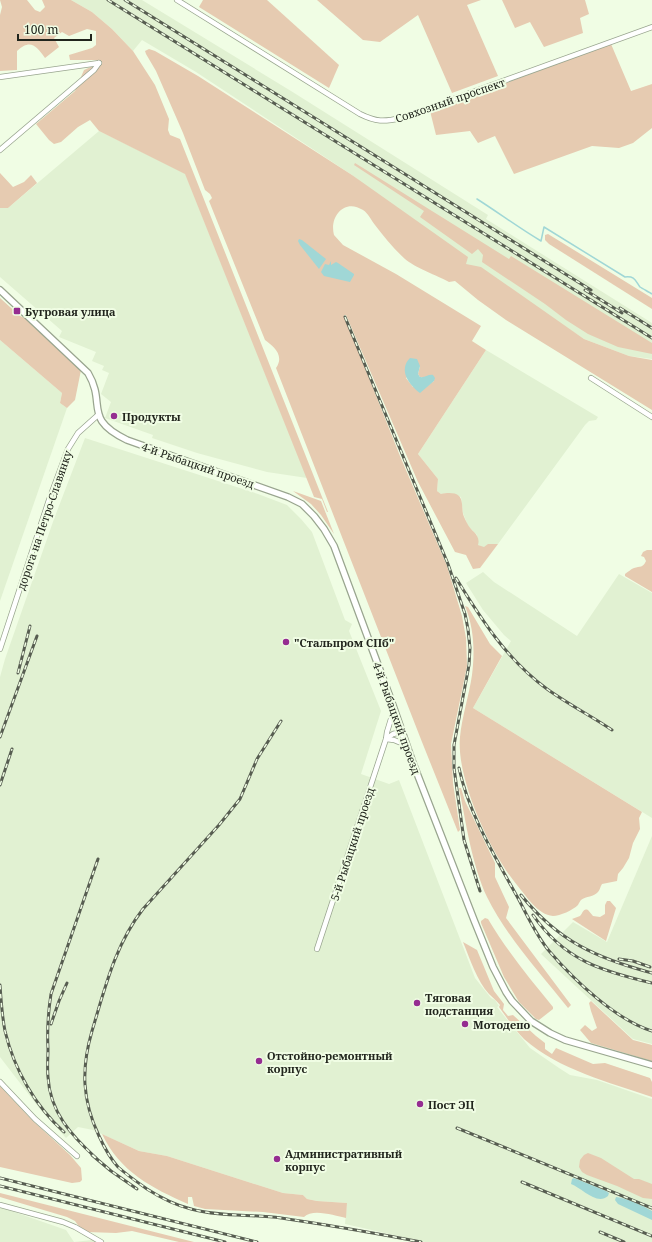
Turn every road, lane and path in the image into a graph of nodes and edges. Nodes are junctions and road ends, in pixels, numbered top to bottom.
1 (177, 0) edge
2 (652, 27) edge
3 (0, 77) edge
4 (0, 150) edge
5 (0, 290) edge
6 (591, 378) dead end
7 (98, 415) junction
8 (652, 417) edge
9 (0, 649) edge
10 (394, 709) junction
11 (401, 732) junction
12 (386, 739) junction
13 (406, 745) junction
14 (317, 949) dead end
15 (652, 1065) edge
16 (0, 1082) edge
17 (77, 1156) dead end
18 (0, 1205) edge
19 (101, 1242) edge

1 - 2 street, Совхозный проспект
3 - 4 street
5 - 7 street
6 - 8 street
7 - 9 street, дорога на Петро-Славянку
7 - 10 street, 4-й Рыбацкий проезд
10 - 11 street, 4-й Рыбацкий проезд
10 - 12 street, 5-й Рыбацкий проезд
11 - 12 street
11 - 13 street, 4-й Рыбацкий проезд
12 - 13 street
12 - 14 street, 5-й Рыбацкий проезд
13 - 15 street, 4-й Рыбацкий проезд
16 - 17 street
18 - 19 street

